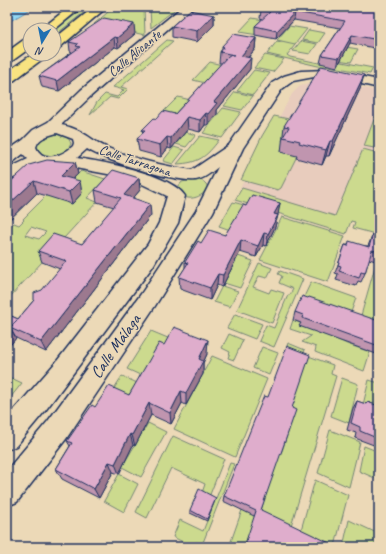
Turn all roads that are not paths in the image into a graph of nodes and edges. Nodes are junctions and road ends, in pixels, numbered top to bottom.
1 (76, 7) edge
2 (101, 7) edge
3 (188, 7) edge
4 (56, 22) edge
5 (62, 39) edge
6 (22, 48) edge
7 (7, 58) edge
8 (31, 62) edge
9 (7, 79) edge
10 (379, 84) edge
11 (81, 100) junction
12 (38, 133) junction
13 (80, 137) junction
14 (26, 144) junction
15 (235, 148) junction
16 (7, 159) edge
17 (38, 160) junction
18 (58, 160) junction
19 (194, 175) junction
20 (7, 176) edge
21 (214, 191) junction
22 (175, 194) junction
23 (7, 437) edge
24 (7, 492) edge

1 - 4 highway
2 - 5 highway
3 - 11 street, Calle Alicante
6 - 7 highway
8 - 9 highway
10 - 15 street, Calle Málaga
11 - 12 street, Calle Alicante
11 - 13 street
12 - 13 street, Calle Tarragona
12 - 14 street, Calle Alicante
13 - 18 street
13 - 19 street, Calle Tarragona
14 - 16 street
14 - 17 street
15 - 19 street, Calle Málaga
15 - 21 street, Calle Málaga
17 - 18 street, Calle Tarragona
17 - 20 street
18 - 22 street, Calle Tarragona
19 - 21 street
19 - 22 street
21 - 22 street
21 - 24 street, Calle Málaga
22 - 23 street, Calle Málaga

